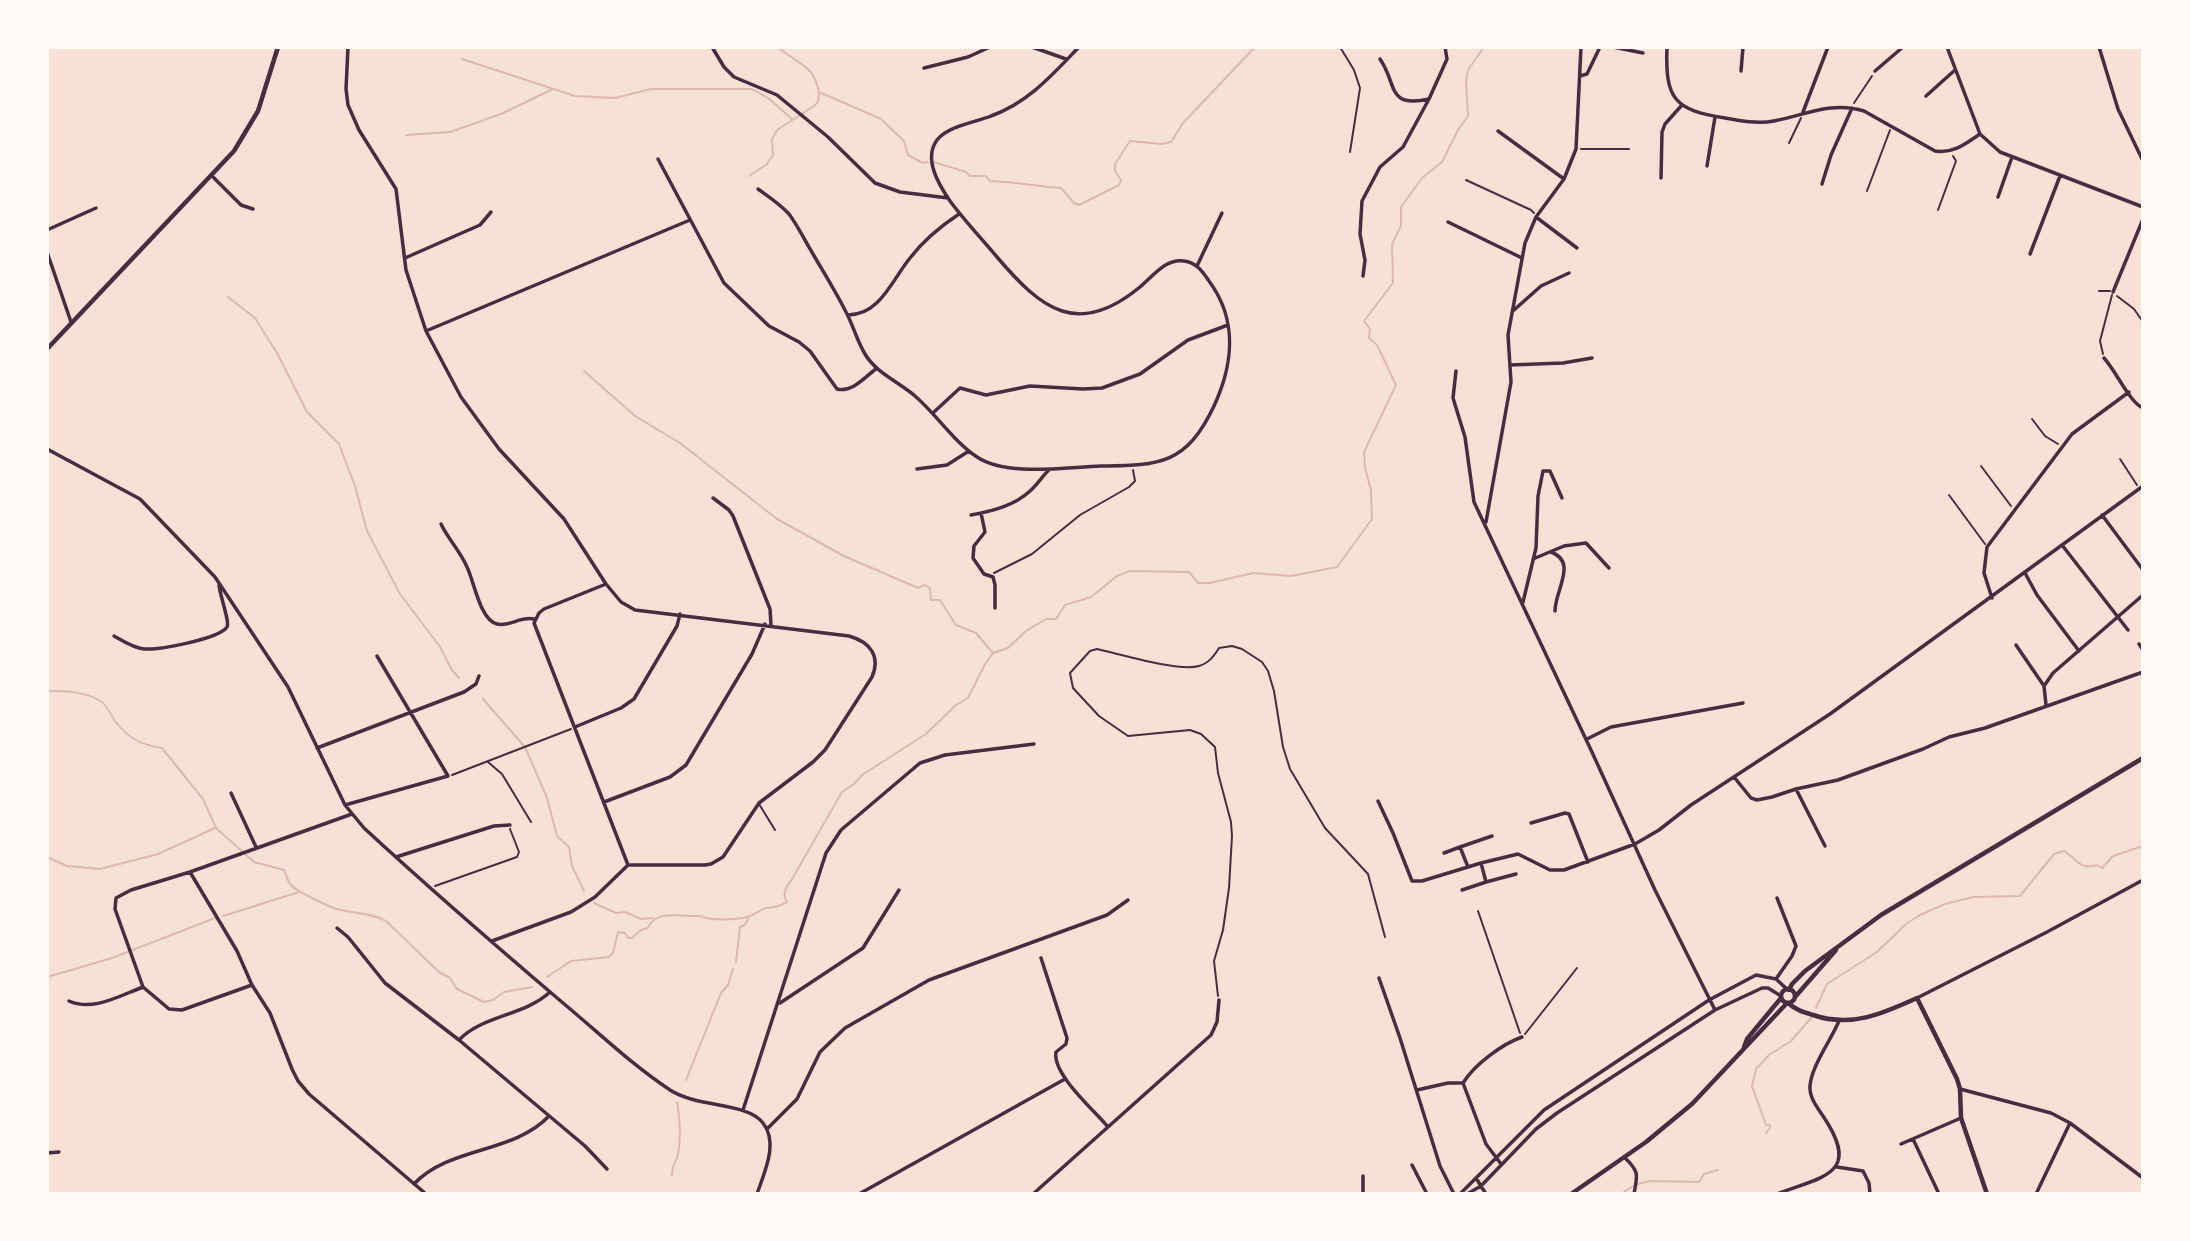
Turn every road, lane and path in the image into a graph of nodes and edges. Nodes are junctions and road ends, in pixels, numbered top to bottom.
1 (278, 47) edge
2 (348, 47) edge
3 (712, 47) edge
4 (990, 47) edge
5 (1032, 47) edge
6 (1079, 47) edge
7 (1340, 47) edge
8 (1445, 47) edge
9 (1581, 47) edge
10 (1600, 47) edge
11 (1612, 47) edge
12 (1667, 47) edge
13 (1743, 47) edge
14 (1828, 47) edge
15 (1903, 47) edge
16 (1947, 47) edge
17 (2099, 47) edge
18 (1643, 53) dead end
19 (1067, 59) junction
20 (1380, 59) dead end
21 (924, 68) dead end
22 (1955, 70) junction
23 (1741, 71) dead end
24 (1875, 71) joint
25 (1580, 76) junction
26 (1926, 96) dead end
27 (1429, 99) junction
28 (1682, 105) junction
29 (1852, 107) junction
30 (1803, 112) junction
31 (1715, 117) junction
32 (1892, 126) junction
33 (1499, 131) dead end
34 (1980, 134) junction
35 (1789, 143) dead end
36 (1576, 149) junction
37 (1629, 149) dead end
38 (1350, 152) dead end
39 (1951, 152) junction
40 (2012, 157) junction
41 (659, 159) dead end
42 (2143, 161) edge
43 (1707, 166) dead end
44 (212, 176) junction
45 (2060, 176) junction
46 (1661, 178) dead end
47 (1564, 179) junction
48 (1466, 180) dead end
49 (1822, 184) dead end
50 (758, 189) dead end
51 (1867, 191) dead end
52 (1998, 197) dead end
53 (948, 198) junction
54 (2143, 207) edge
55 (96, 208) dead end
56 (253, 209) dead end
57 (1938, 210) dead end
58 (491, 212) dead end
59 (1222, 213) dead end
60 (960, 214) junction
61 (1536, 217) junction
62 (2143, 219) edge
63 (690, 220) junction
64 (1448, 222) dead end
65 (47, 230) edge
66 (1577, 247) dead end
67 (47, 252) edge
68 (2030, 254) dead end
69 (404, 258) junction
70 (1522, 258) junction
71 (1197, 266) junction
72 (1569, 273) dead end
73 (1363, 276) dead end
74 (2099, 291) dead end
75 (2112, 292) junction
76 (848, 315) junction
77 (1511, 317) junction
78 (71, 322) junction
79 (2143, 322) edge
80 (1228, 325) junction
81 (426, 331) junction
82 (47, 349) edge
83 (1592, 358) dead end
84 (2104, 358) joint
85 (1510, 365) junction
86 (877, 368) junction
87 (1456, 371) dead end
88 (2129, 392) junction
89 (2143, 408) edge
90 (934, 412) junction
91 (2032, 419) dead end
92 (2062, 447) junction
93 (47, 449) edge
94 (969, 451) junction
95 (2120, 458) dead end
96 (1133, 466) junction
97 (1982, 466) dead end
98 (1051, 467) junction
99 (917, 469) dead end
100 (2142, 489) edge
101 (1949, 495) dead end
102 (713, 498) dead end
103 (1562, 498) dead end
104 (2014, 510) junction
105 (981, 513) junction
106 (971, 515) dead end
107 (2102, 515) junction
108 (441, 524) dead end
109 (1486, 524) junction
110 (2062, 545) junction
111 (1987, 548) junction
112 (1551, 552) junction
113 (1533, 559) junction
114 (1609, 568) dead end
115 (2143, 570) edge
116 (2025, 573) junction
117 (990, 575) junction
118 (219, 583) junction
119 (606, 584) junction
120 (2143, 595) edge
121 (1992, 598) junction
122 (1522, 604) junction
123 (995, 608) dead end
124 (1555, 611) dead end
125 (680, 614) junction
126 (2118, 617) junction
127 (534, 619) junction
128 (765, 624) junction
129 (771, 625) junction
130 (2128, 631) dead end
131 (114, 636) dead end
132 (2138, 644) dead end
133 (2016, 645) dead end
134 (2143, 650) edge
135 (2079, 651) junction
136 (377, 656) dead end
137 (2143, 672) edge
138 (479, 676) dead end
139 (2044, 686) junction
140 (1743, 703) dead end
141 (2046, 705) junction
142 (412, 713) junction
143 (575, 727) junction
144 (1587, 739) junction
145 (1034, 744) dead end
146 (317, 748) junction
147 (2143, 758) edge
148 (488, 762) junction
149 (448, 776) junction
150 (1734, 777) junction
151 (1796, 789) junction
152 (231, 793) dead end
153 (1378, 801) dead end
154 (604, 802) junction
155 (759, 803) junction
156 (345, 805) junction
157 (352, 814) junction
158 (531, 822) dead end
159 (1531, 823) dead end
160 (510, 825) joint
161 (775, 830) dead end
162 (1492, 836) dead end
163 (1635, 844) junction
164 (1825, 846) dead end
165 (256, 847) junction
166 (1460, 847) junction
167 (1444, 853) dead end
168 (396, 857) junction
169 (1588, 862) junction
170 (1481, 863) junction
171 (628, 865) junction
172 (1468, 867) junction
173 (190, 872) junction
174 (1516, 874) dead end
175 (2143, 880) edge
176 (1486, 882) junction
177 (430, 888) junction
178 (899, 890) dead end
179 (1462, 890) dead end
180 (1777, 898) dead end
181 (1128, 900) dead end
182 (1478, 911) dead end
183 (337, 928) dead end
184 (1385, 937) dead end
185 (492, 941) junction
186 (1837, 949) junction
187 (1041, 958) dead end
188 (1577, 968) dead end
189 (1379, 978) dead end
190 (1776, 979) junction
191 (251, 985) junction
192 (143, 987) junction
193 (1789, 990) junction
194 (550, 992) junction
195 (1781, 997) junction
196 (1917, 998) junction
197 (1219, 1000) joint
198 (1709, 1000) junction
199 (69, 1001) dead end
200 (1791, 1001) junction
201 (778, 1004) junction
202 (1715, 1010) junction
203 (1839, 1021) junction
204 (1522, 1037) junction
205 (459, 1040) junction
206 (1743, 1048) junction
207 (1065, 1079) junction
208 (1463, 1083) junction
209 (1960, 1089) junction
210 (1416, 1090) junction
211 (743, 1110) junction
212 (549, 1116) junction
213 (1961, 1118) junction
214 (2070, 1123) junction
215 (1108, 1127) junction
216 (767, 1129) junction
217 (1913, 1138) junction
218 (1901, 1144) dead end
219 (59, 1152) dead end
220 (47, 1153) edge
221 (1494, 1157) junction
222 (1623, 1157) junction
223 (1501, 1164) junction
224 (1412, 1165) dead end
225 (1837, 1167) junction
226 (607, 1169) dead end
227 (1363, 1176) dead end
228 (1475, 1177) junction
229 (2143, 1178) edge
230 (414, 1184) junction
231 (1481, 1185) junction
232 (426, 1194) edge
233 (757, 1194) edge
234 (859, 1194) edge
235 (1033, 1194) edge
236 (1363, 1194) edge
237 (1427, 1194) edge
238 (1454, 1194) edge
239 (1460, 1194) edge
240 (1467, 1194) edge
241 (1486, 1194) edge
242 (1571, 1194) edge
243 (1634, 1194) edge
244 (1777, 1194) edge
245 (1870, 1194) edge
246 (1939, 1194) edge
247 (1987, 1194) edge
248 (2036, 1194) edge

1 - 44 street
2 - 69 street
3 - 53 street
4 - 21 street
5 - 19 street
6 - 19 street
7 - 38 path
8 - 27 street
9 - 25 street
10 - 25 street
11 - 18 street
12 - 28 street
13 - 23 street
14 - 30 street
15 - 24 street
16 - 22 street
17 - 42 street
19 - 53 street
20 - 27 street
22 - 26 street
22 - 34 street
24 - 29 path
25 - 36 street
27 - 73 street
28 - 31 street
28 - 46 street
29 - 30 street
29 - 32 street
29 - 49 street
30 - 31 street
30 - 35 path
31 - 43 street
32 - 39 street
32 - 51 path
33 - 47 street
34 - 39 street
34 - 40 street
36 - 37 path
36 - 47 street
39 - 57 path
40 - 45 street
40 - 52 street
41 - 63 street
44 - 56 street
44 - 78 street
45 - 54 street
45 - 68 street
47 - 61 street
48 - 61 path
50 - 76 street
53 - 60 street
55 - 65 street
58 - 69 street
59 - 71 street
60 - 71 street
60 - 76 street
61 - 66 street
61 - 70 street
62 - 75 street
63 - 81 street
63 - 86 street
64 - 70 street
67 - 78 street
69 - 81 street
70 - 77 street
71 - 80 street
72 - 77 street
74 - 75 path
75 - 79 path
75 - 84 path
76 - 86 street
77 - 85 street
78 - 82 street
80 - 90 street
80 - 96 street
81 - 119 street
83 - 85 street
84 - 88 street
85 - 109 street
86 - 90 street
87 - 109 street
88 - 89 street
88 - 92 street
90 - 94 street
91 - 92 path
92 - 104 street
93 - 118 street
94 - 98 street
94 - 99 street
95 - 100 path
96 - 98 street
96 - 117 path
97 - 104 path
98 - 105 street
100 - 107 street
101 - 111 path
102 - 129 street
103 - 113 street
104 - 111 street
105 - 106 street
105 - 117 street
107 - 110 street
107 - 115 street
108 - 127 street
109 - 122 street
110 - 116 street
110 - 126 street
111 - 121 street
112 - 113 street
112 - 114 street
112 - 124 street
113 - 122 street
116 - 121 street
116 - 135 street
117 - 123 street
118 - 131 street
118 - 146 street
119 - 125 street
119 - 127 street
120 - 126 street
121 - 150 street
122 - 144 street
125 - 128 street
125 - 143 street
126 - 130 street
126 - 135 street
127 - 143 street
128 - 129 street
128 - 154 street
129 - 155 street
132 - 134 street
133 - 139 street
135 - 139 street
136 - 142 street
137 - 141 street
138 - 142 street
139 - 141 street
140 - 144 street
141 - 151 street
142 - 146 street
142 - 149 street
143 - 148 path
143 - 154 street
144 - 163 street
145 - 201 street
146 - 156 street
147 - 186 street
148 - 149 path
148 - 158 path
149 - 156 street
150 - 151 street
150 - 163 street
151 - 164 street
152 - 165 street
153 - 172 street
154 - 171 street
155 - 161 lane
155 - 171 street
156 - 157 street
157 - 165 street
157 - 168 street
159 - 169 street
160 - 168 street
160 - 177 path
162 - 166 street
163 - 169 street
163 - 198 street
165 - 173 street
166 - 167 street
166 - 172 street
168 - 177 street
169 - 170 street
170 - 172 street
170 - 176 street
171 - 185 street
173 - 191 street
173 - 192 street
174 - 176 street
175 - 196 street
176 - 179 street
177 - 185 street
178 - 201 street
180 - 190 street
181 - 216 street
182 - 204 path
183 - 205 street
184 - 197 path
185 - 194 street
186 - 193 street
186 - 200 street
187 - 207 street
188 - 204 path
189 - 210 street
190 - 193 street
190 - 198 street
191 - 192 street
191 - 230 street
192 - 199 street
193 - 195 street
193 - 200 street
194 - 205 street
194 - 211 street
195 - 200 street
195 - 202 street
195 - 206 street
196 - 203 street
196 - 209 street
197 - 215 street
198 - 202 street
198 - 221 street
200 - 203 street
200 - 206 street
201 - 211 street
202 - 223 street
203 - 225 street
204 - 208 street
205 - 212 street
206 - 222 street
207 - 215 street
207 - 234 street
208 - 210 street
208 - 221 street
209 - 213 street
209 - 214 street
210 - 238 street
211 - 216 street
212 - 226 street
212 - 230 street
213 - 217 street
213 - 247 street
214 - 229 street
214 - 248 street
215 - 235 street
216 - 233 street
217 - 218 street
217 - 246 street
219 - 220 street
221 - 223 street
221 - 228 street
222 - 242 street
222 - 243 street
223 - 231 street
224 - 237 street
225 - 244 street
225 - 245 street
227 - 236 street
228 - 231 street
228 - 239 street
230 - 232 street
231 - 240 street
231 - 241 street

